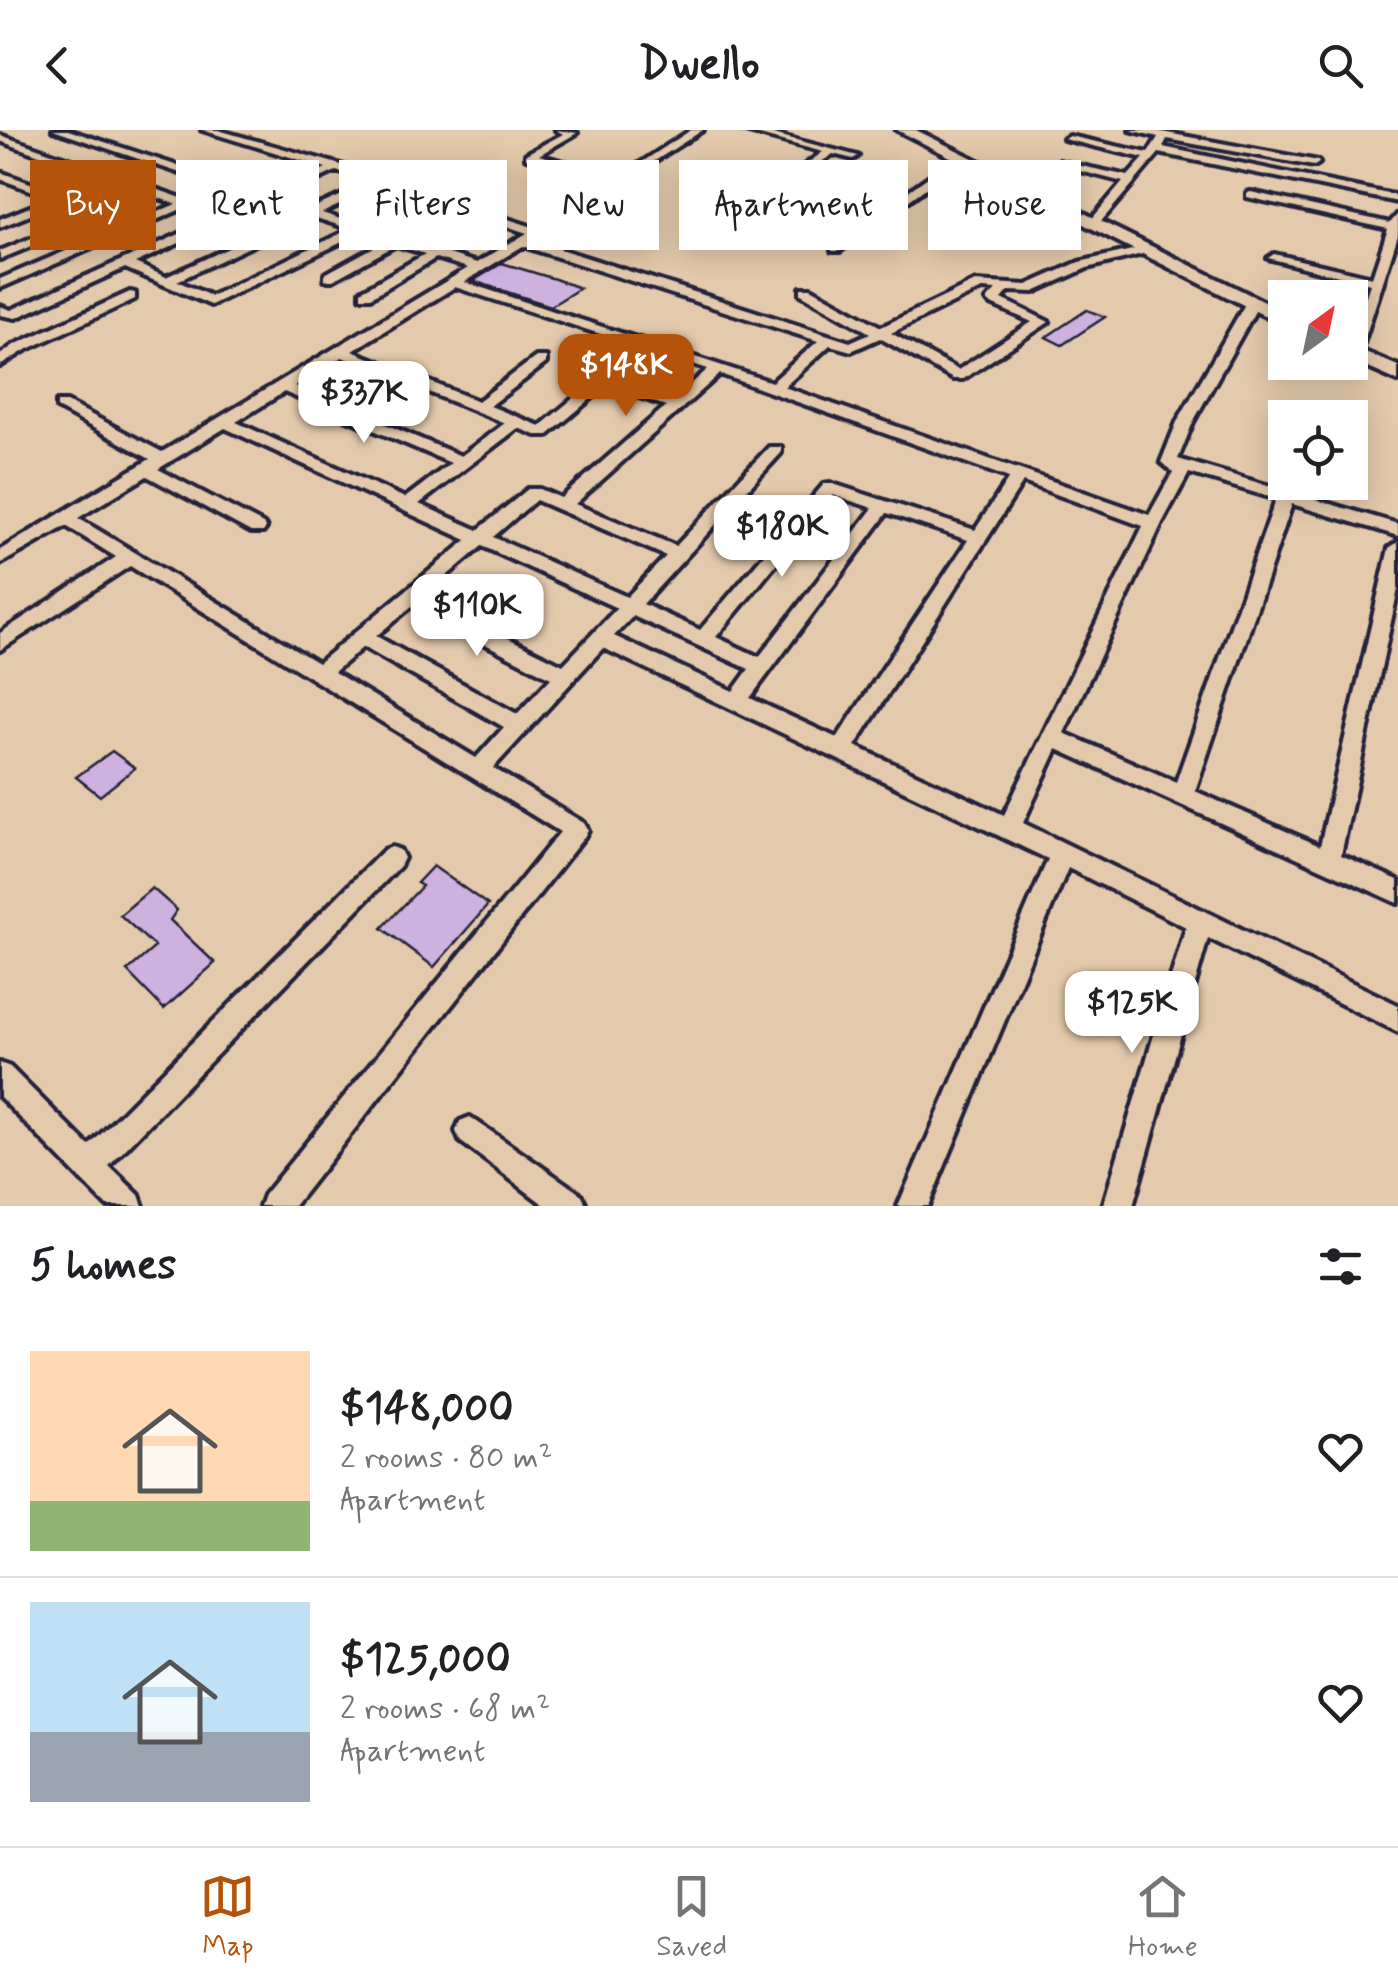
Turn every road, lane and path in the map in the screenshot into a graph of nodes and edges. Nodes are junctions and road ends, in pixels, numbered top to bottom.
1 (58, 130) edge
2 (207, 130) edge
3 (258, 130) edge
4 (561, 130) edge
5 (698, 130) edge
6 (746, 130) edge
7 (904, 130) edge
8 (1135, 130) edge
9 (1167, 133) edge
10 (0, 138) edge
11 (1069, 138) dead end
12 (236, 139) junction
13 (831, 151) junction
14 (1152, 152) junction
15 (853, 156) dead end
16 (963, 157) junction
17 (62, 160) edge
18 (544, 160) edge
19 (652, 160) edge
20 (819, 160) edge
21 (1314, 163) dead end
22 (336, 167) junction
23 (176, 168) edge
24 (339, 168) edge
25 (1081, 169) edge
26 (0, 175) edge
27 (319, 175) edge
28 (1130, 180) junction
29 (1251, 195) dead end
30 (908, 196) edge
31 (1398, 199) edge
32 (176, 208) edge
33 (0, 223) edge
34 (1094, 223) junction
35 (1397, 223) edge
36 (527, 236) edge
37 (339, 239) edge
38 (176, 241) edge
39 (521, 241) junction
40 (30, 243) edge
41 (233, 250) edge
42 (378, 250) edge
43 (427, 250) edge
44 (1146, 250) junction
45 (436, 253) junction
46 (0, 255) edge
47 (1274, 258) dead end
48 (126, 264) junction
49 (479, 268) junction
50 (329, 277) dead end
51 (165, 282) junction
52 (1376, 282) junction
53 (454, 283) junction
54 (0, 284) edge
55 (1005, 288) junction
56 (806, 291) dead end
57 (366, 294) dead end
58 (130, 296) dead end
59 (1252, 304) junction
60 (1368, 306) edge
61 (6, 312) edge
62 (1268, 312) edge
63 (49, 334) junction
64 (883, 334) junction
65 (828, 338) junction
66 (340, 351) junction
67 (541, 360) dead end
68 (1368, 360) edge
69 (0, 362) edge
70 (718, 368) junction
71 (1398, 374) edge
72 (283, 386) junction
73 (774, 388) junction
74 (62, 405) dead end
75 (676, 406) junction
76 (478, 408) junction
77 (224, 422) junction
78 (516, 423) junction
79 (775, 450) dead end
80 (162, 459) junction
81 (1169, 462) junction
82 (464, 464) junction
83 (145, 470) junction
84 (1018, 477) junction
85 (1268, 491) edge
86 (1285, 500) edge
87 (1299, 500) edge
88 (885, 504) junction
89 (564, 505) junction
90 (406, 506) junction
91 (65, 518) junction
92 (1152, 523) junction
93 (257, 528) dead end
94 (1398, 530) edge
95 (979, 537) junction
96 (479, 538) junction
97 (1398, 548) edge
98 (679, 554) junction
99 (130, 557) junction
100 (0, 558) edge
101 (410, 597) junction
102 (630, 607) junction
103 (362, 637) junction
104 (602, 638) junction
105 (703, 640) junction
106 (0, 643) edge
107 (763, 667) junction
108 (320, 673) junction
109 (566, 676) junction
110 (738, 701) junction
111 (520, 726) junction
112 (1052, 738) junction
113 (841, 750) junction
114 (478, 770) junction
115 (1182, 796) junction
116 (1009, 828) junction
117 (1062, 854) junction
118 (392, 858) dead end
119 (1328, 861) junction
120 (1398, 892) edge
121 (1200, 921) junction
122 (1398, 1019) edge
123 (0, 1077) edge
124 (470, 1131) dead end
125 (89, 1166) junction
126 (128, 1206) edge
127 (274, 1206) edge
128 (571, 1206) edge
129 (913, 1206) edge
130 (1118, 1206) edge

1 - 23 street
2 - 12 street
3 - 12 street
4 - 18 street
5 - 19 street
6 - 13 street
7 - 16 main road
8 - 9 street
9 - 14 street
9 - 21 street
10 - 17 street
11 - 14 street
12 - 22 street
13 - 15 street
13 - 20 street
14 - 28 street
14 - 31 street
16 - 30 street
16 - 34 main road
22 - 24 street
22 - 27 street
25 - 28 street
26 - 33 street
28 - 34 street
29 - 35 street
32 - 54 street
34 - 44 main road
35 - 52 street
36 - 39 street
37 - 51 street
38 - 48 street
39 - 49 street
39 - 65 street
40 - 46 street
41 - 51 street
42 - 50 street
43 - 45 street
44 - 55 street
44 - 59 main road
45 - 49 street
45 - 57 street
47 - 52 street
48 - 51 street
48 - 61 street
49 - 53 street
52 - 60 street
53 - 66 street
53 - 70 street
55 - 64 street
55 - 64 street
56 - 64 street
58 - 63 street
59 - 62 main road
59 - 81 street
61 - 63 street
63 - 69 street
64 - 65 street
65 - 73 street
66 - 72 street
66 - 76 street
67 - 76 street
68 - 71 main road
70 - 73 street
70 - 75 street
72 - 77 street
72 - 82 street
73 - 84 street
74 - 80 street
75 - 78 street
75 - 89 street
76 - 78 street
77 - 80 street
77 - 90 street
78 - 82 street
79 - 98 street
80 - 83 street
81 - 85 street
81 - 92 street
82 - 90 street
83 - 91 street
83 - 93 street
84 - 92 street
84 - 95 street
86 - 115 street
87 - 94 street
88 - 95 street
88 - 105 street
88 - 107 street
89 - 96 street
89 - 98 street
90 - 96 street
91 - 99 street
91 - 100 street
92 - 112 street
95 - 113 street
96 - 101 street
96 - 102 street
97 - 119 street
98 - 102 street
99 - 106 street
99 - 108 street
101 - 103 street
101 - 109 street
102 - 104 street
102 - 105 street
103 - 108 street
103 - 111 street
104 - 109 street
104 - 110 street
105 - 107 street
107 - 110 street
108 - 114 street
109 - 111 street
110 - 113 street
111 - 114 street
112 - 115 street
112 - 116 street
113 - 116 street
114 - 127 street
115 - 119 street
116 - 117 street
117 - 121 street
117 - 129 street
118 - 125 street
119 - 120 street
121 - 122 street
121 - 130 street
123 - 125 street
124 - 128 street
125 - 126 street

